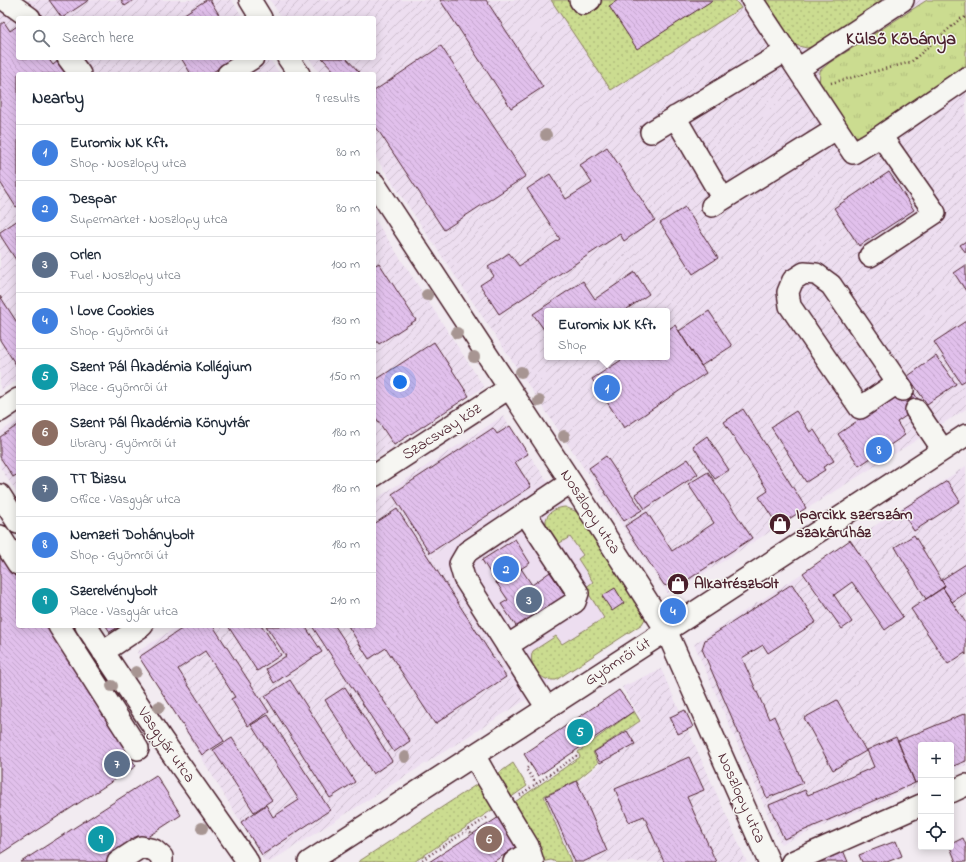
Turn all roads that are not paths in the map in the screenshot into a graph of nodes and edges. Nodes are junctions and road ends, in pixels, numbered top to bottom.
1 (5, 0) edge
2 (250, 0) edge
3 (580, 0) edge
4 (590, 0) edge
5 (752, 0) edge
6 (904, 0) edge
7 (27, 16) edge
8 (260, 16) edge
9 (786, 51) junction
10 (70, 60) edge
11 (250, 60) edge
12 (289, 60) edge
13 (798, 69) junction
14 (78, 72) edge
15 (231, 72) edge
16 (298, 72) edge
17 (966, 78) edge
18 (675, 118) junction
19 (836, 129) junction
20 (651, 132) dead end
21 (881, 136) junction
22 (376, 186) edge
23 (870, 256) dead end
24 (900, 386) joint
25 (509, 388) junction
26 (16, 401) edge
27 (916, 410) dead end
28 (0, 411) edge
29 (966, 435) edge
30 (943, 450) junction
31 (376, 475) edge
32 (571, 482) junction
33 (0, 495) edge
34 (525, 513) junction
35 (16, 519) edge
36 (0, 536) edge
37 (16, 561) edge
38 (60, 628) edge
39 (87, 628) edge
40 (139, 628) edge
41 (666, 630) junction
42 (507, 646) junction
43 (103, 652) junction
44 (547, 708) junction
45 (138, 748) dead end
46 (474, 755) junction
47 (966, 785) edge
48 (954, 791) edge
49 (918, 806) edge
50 (525, 858) edge
51 (118, 862) edge
52 (162, 862) edge
53 (248, 862) edge
54 (309, 862) edge
55 (769, 862) edge
56 (792, 862) edge

1 - 7 street
2 - 8 street
3 - 4 street
5 - 9 street
6 - 13 street
9 - 13 street
9 - 18 street
10 - 14 street
11 - 15 street
12 - 16 street
13 - 19 street
17 - 21 street
18 - 19 street
18 - 20 street
19 - 21 street
21 - 23 street
22 - 25 street, Noszlopy utca
24 - 24 street
25 - 31 street, Szacsvay köz
25 - 32 street, Noszlopy utca
26 - 28 street
27 - 30 street
29 - 30 street, Gyömrői út
30 - 41 street, Gyömrői út
32 - 34 street
32 - 41 street, Noszlopy utca
33 - 35 street
34 - 42 street
34 - 42 street
36 - 37 street
38 - 45 street
39 - 43 street, Vasgyár utca
40 - 43 street
41 - 44 street, Gyömrői út
41 - 55 street, Noszlopy utca
42 - 44 street
43 - 53 street, Vasgyár utca
44 - 46 street, Gyömrői út
46 - 50 street
46 - 54 street, Gyömrői út
47 - 48 street
49 - 56 street
51 - 52 street

